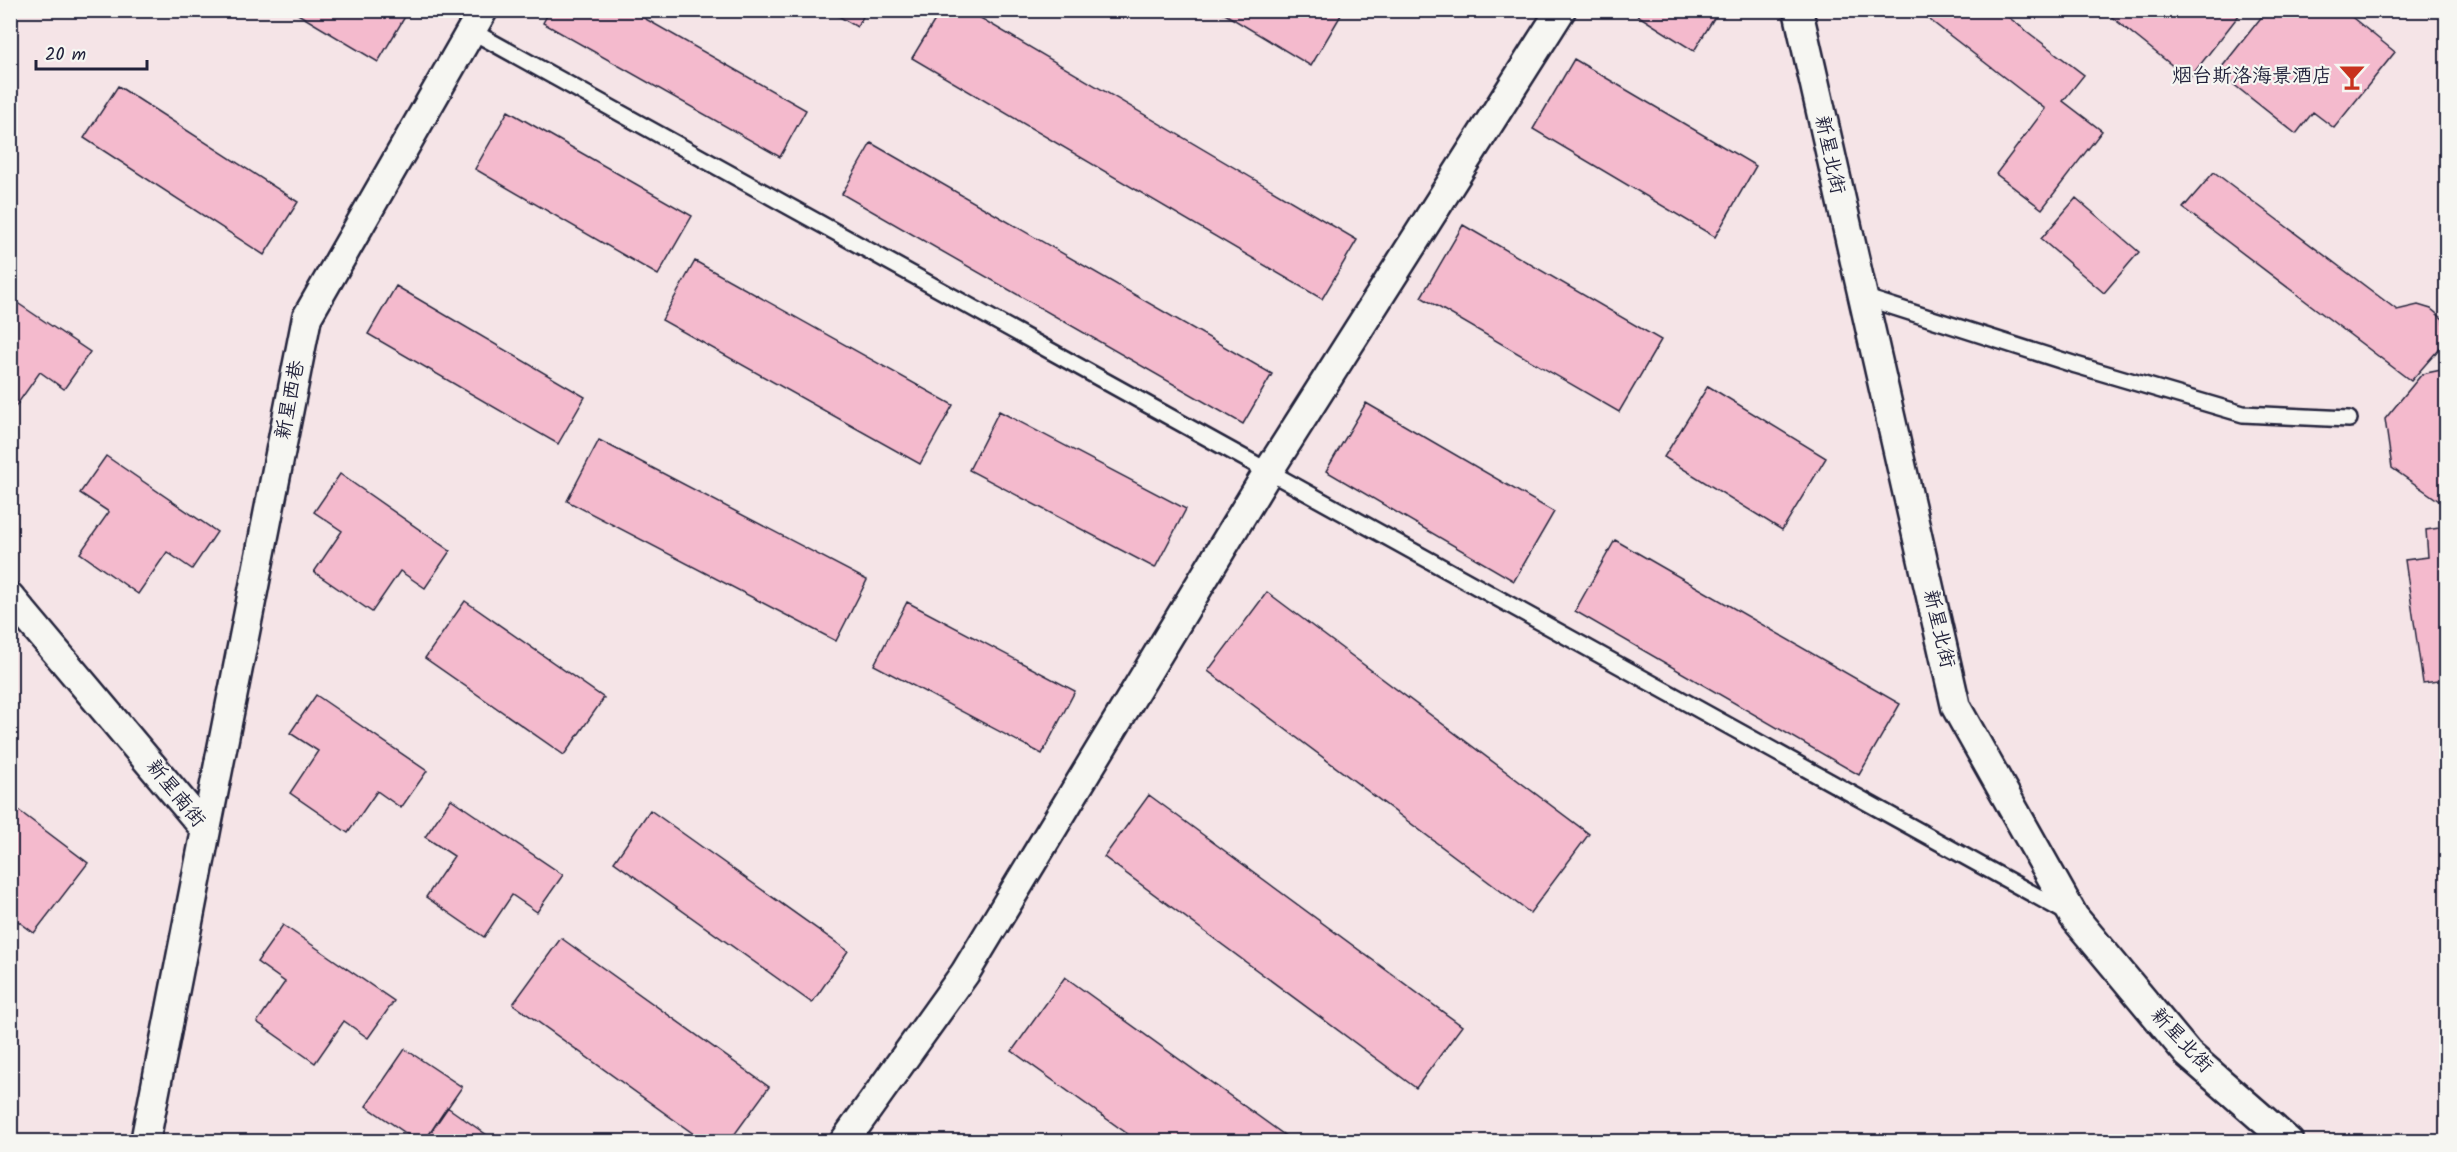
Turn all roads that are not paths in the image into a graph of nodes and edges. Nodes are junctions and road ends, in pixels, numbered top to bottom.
1 (1561, 10) edge
2 (1798, 10) edge
3 (477, 20) edge
4 (1860, 296) junction
5 (2349, 419) dead end
6 (1268, 472) junction
7 (10, 597) edge
8 (206, 830) junction
9 (2074, 917) junction
10 (145, 1142) edge
11 (844, 1142) edge
12 (2289, 1142) edge

1 - 6 street
2 - 4 street, 新星北街
3 - 6 lane
3 - 8 street, 新星西巷
4 - 5 lane
4 - 9 street, 新星北街
6 - 9 lane
6 - 11 street
7 - 8 street, 新星南街
8 - 10 street, 新星南街
9 - 12 street, 新星北街

